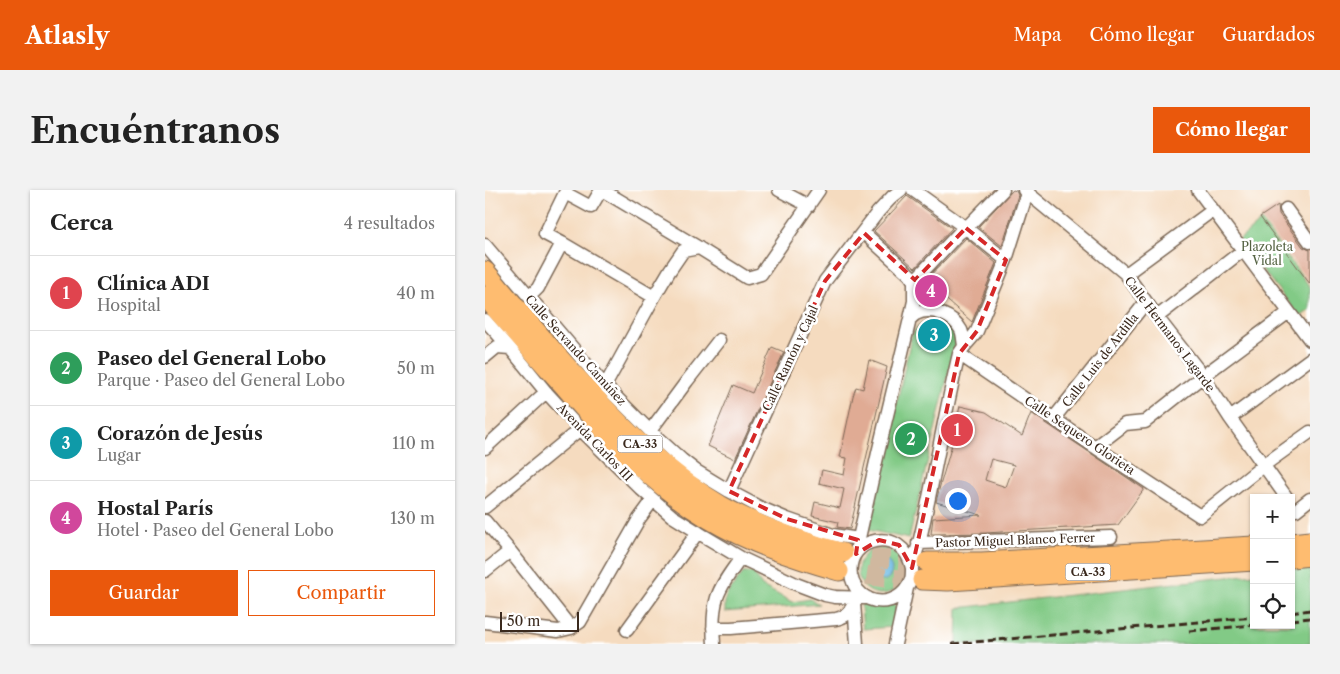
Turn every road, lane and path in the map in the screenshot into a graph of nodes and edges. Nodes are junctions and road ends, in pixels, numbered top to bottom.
1 (602, 190) edge
2 (779, 190) edge
3 (819, 190) edge
4 (901, 190) edge
5 (913, 190) edge
6 (1003, 190) edge
7 (1198, 190) edge
8 (1027, 191) edge
9 (562, 192) edge
10 (809, 206) junction
11 (1286, 209) dead end
12 (1213, 210) junction
13 (1305, 226) edge
14 (966, 228) junction
15 (863, 233) junction
16 (1310, 242) edge
17 (562, 244) junction
18 (485, 245) edge
19 (699, 248) junction
20 (1242, 251) junction
21 (1006, 260) junction
22 (485, 271) edge
23 (1126, 274) junction
24 (914, 281) junction
25 (485, 296) edge
26 (529, 297) junction
27 (654, 297) junction
28 (1145, 302) junction
29 (1289, 312) junction
30 (1157, 317) junction
31 (910, 319) junction
32 (485, 320) edge
33 (719, 340) dead end
34 (1310, 340) edge
35 (510, 348) junction
36 (962, 350) junction
37 (485, 357) edge
38 (1310, 359) edge
39 (1203, 376) junction
40 (605, 386) junction
41 (546, 392) junction
42 (1054, 418) junction
43 (1230, 418) junction
44 (580, 429) junction
45 (650, 431) junction
46 (1310, 432) edge
47 (1095, 447) junction
48 (485, 448) edge
49 (1264, 465) junction
50 (729, 491) junction
51 (1284, 494) edge
52 (1310, 499) edge
53 (653, 500) junction
54 (485, 507) edge
55 (1295, 510) edge
56 (485, 522) edge
57 (698, 532) junction
58 (1111, 537) dead end
59 (859, 538) junction
60 (1310, 541) edge
61 (918, 543) junction
62 (1295, 543) edge
63 (1250, 546) edge
64 (511, 551) junction
65 (1310, 556) edge
66 (741, 558) junction
67 (1295, 558) edge
68 (1250, 561) edge
69 (485, 571) edge
70 (917, 574) junction
71 (853, 580) junction
72 (814, 590) junction
73 (485, 622) edge
74 (571, 628) junction
75 (713, 628) junction
76 (627, 630) dead end
77 (714, 644) edge
78 (857, 644) edge
79 (895, 644) edge

1 - 9 street
1 - 19 street
2 - 10 street
3 - 10 street
4 - 15 street, Calle Ramón y Cajal
5 - 14 street
6 - 14 street
7 - 12 street
8 - 21 street
8 - 23 street, Calle Hermanos Lagarde
9 - 17 street
10 - 19 street
11 - 13 street
12 - 20 street
12 - 23 street
13 - 16 street
14 - 21 street
14 - 24 street
15 - 24 street
15 - 50 street, Calle Ramón y Cajal
17 - 26 street
17 - 27 street
18 - 26 street, Calle Servando Camúñez
19 - 27 street
20 - 29 street
20 - 30 street
21 - 36 street
22 - 71 highway, CA-33
23 - 28 street, Calle Hermanos Lagarde
24 - 31 street
25 - 71 highway, CA-33
26 - 40 street, Calle Servando Camúñez
27 - 40 street
28 - 30 street, Calle Hermanos Lagarde
28 - 42 street, Calle Luis de Ardilla
29 - 34 street
29 - 39 street
30 - 39 street, Calle Hermanos Lagarde
31 - 36 street
31 - 59 street
32 - 35 street, Avenida Carlos III
33 - 45 street
35 - 37 street
35 - 41 street, Avenida Carlos III
36 - 42 street, Calle Sequero Glorieta
36 - 61 street
38 - 43 street
39 - 43 street, Calle Hermanos Lagarde
39 - 47 street
40 - 45 street, Calle Servando Camúñez
41 - 44 street, Avenida Carlos III
41 - 48 street
42 - 47 street, Calle Sequero Glorieta
43 - 49 street, Calle Hermanos Lagarde
44 - 53 street, Avenida Carlos III
44 - 54 street
45 - 50 street, Calle Servando Camúñez
46 - 49 street
47 - 49 street, Calle Sequero Glorieta
49 - 51 street, Calle Hermanos Lagarde
50 - 59 street, Calle Servando Camúñez
52 - 55 street
53 - 57 street, Avenida Carlos III
53 - 74 street
56 - 64 street
57 - 66 street, Avenida Carlos III
57 - 76 street
58 - 61 street, Pastor Miguel Blanco Ferrer
59 - 71 street
60 - 62 highway
61 - 70 street
63 - 70 highway, CA-33
64 - 69 street
64 - 74 street
65 - 67 highway
66 - 72 street, Avenida Carlos III
66 - 75 street
68 - 70 highway, CA-33
70 - 71 street
70 - 71 street
70 - 79 street
71 - 72 street
71 - 72 street
71 - 75 street
71 - 78 street
73 - 74 street
75 - 77 street

